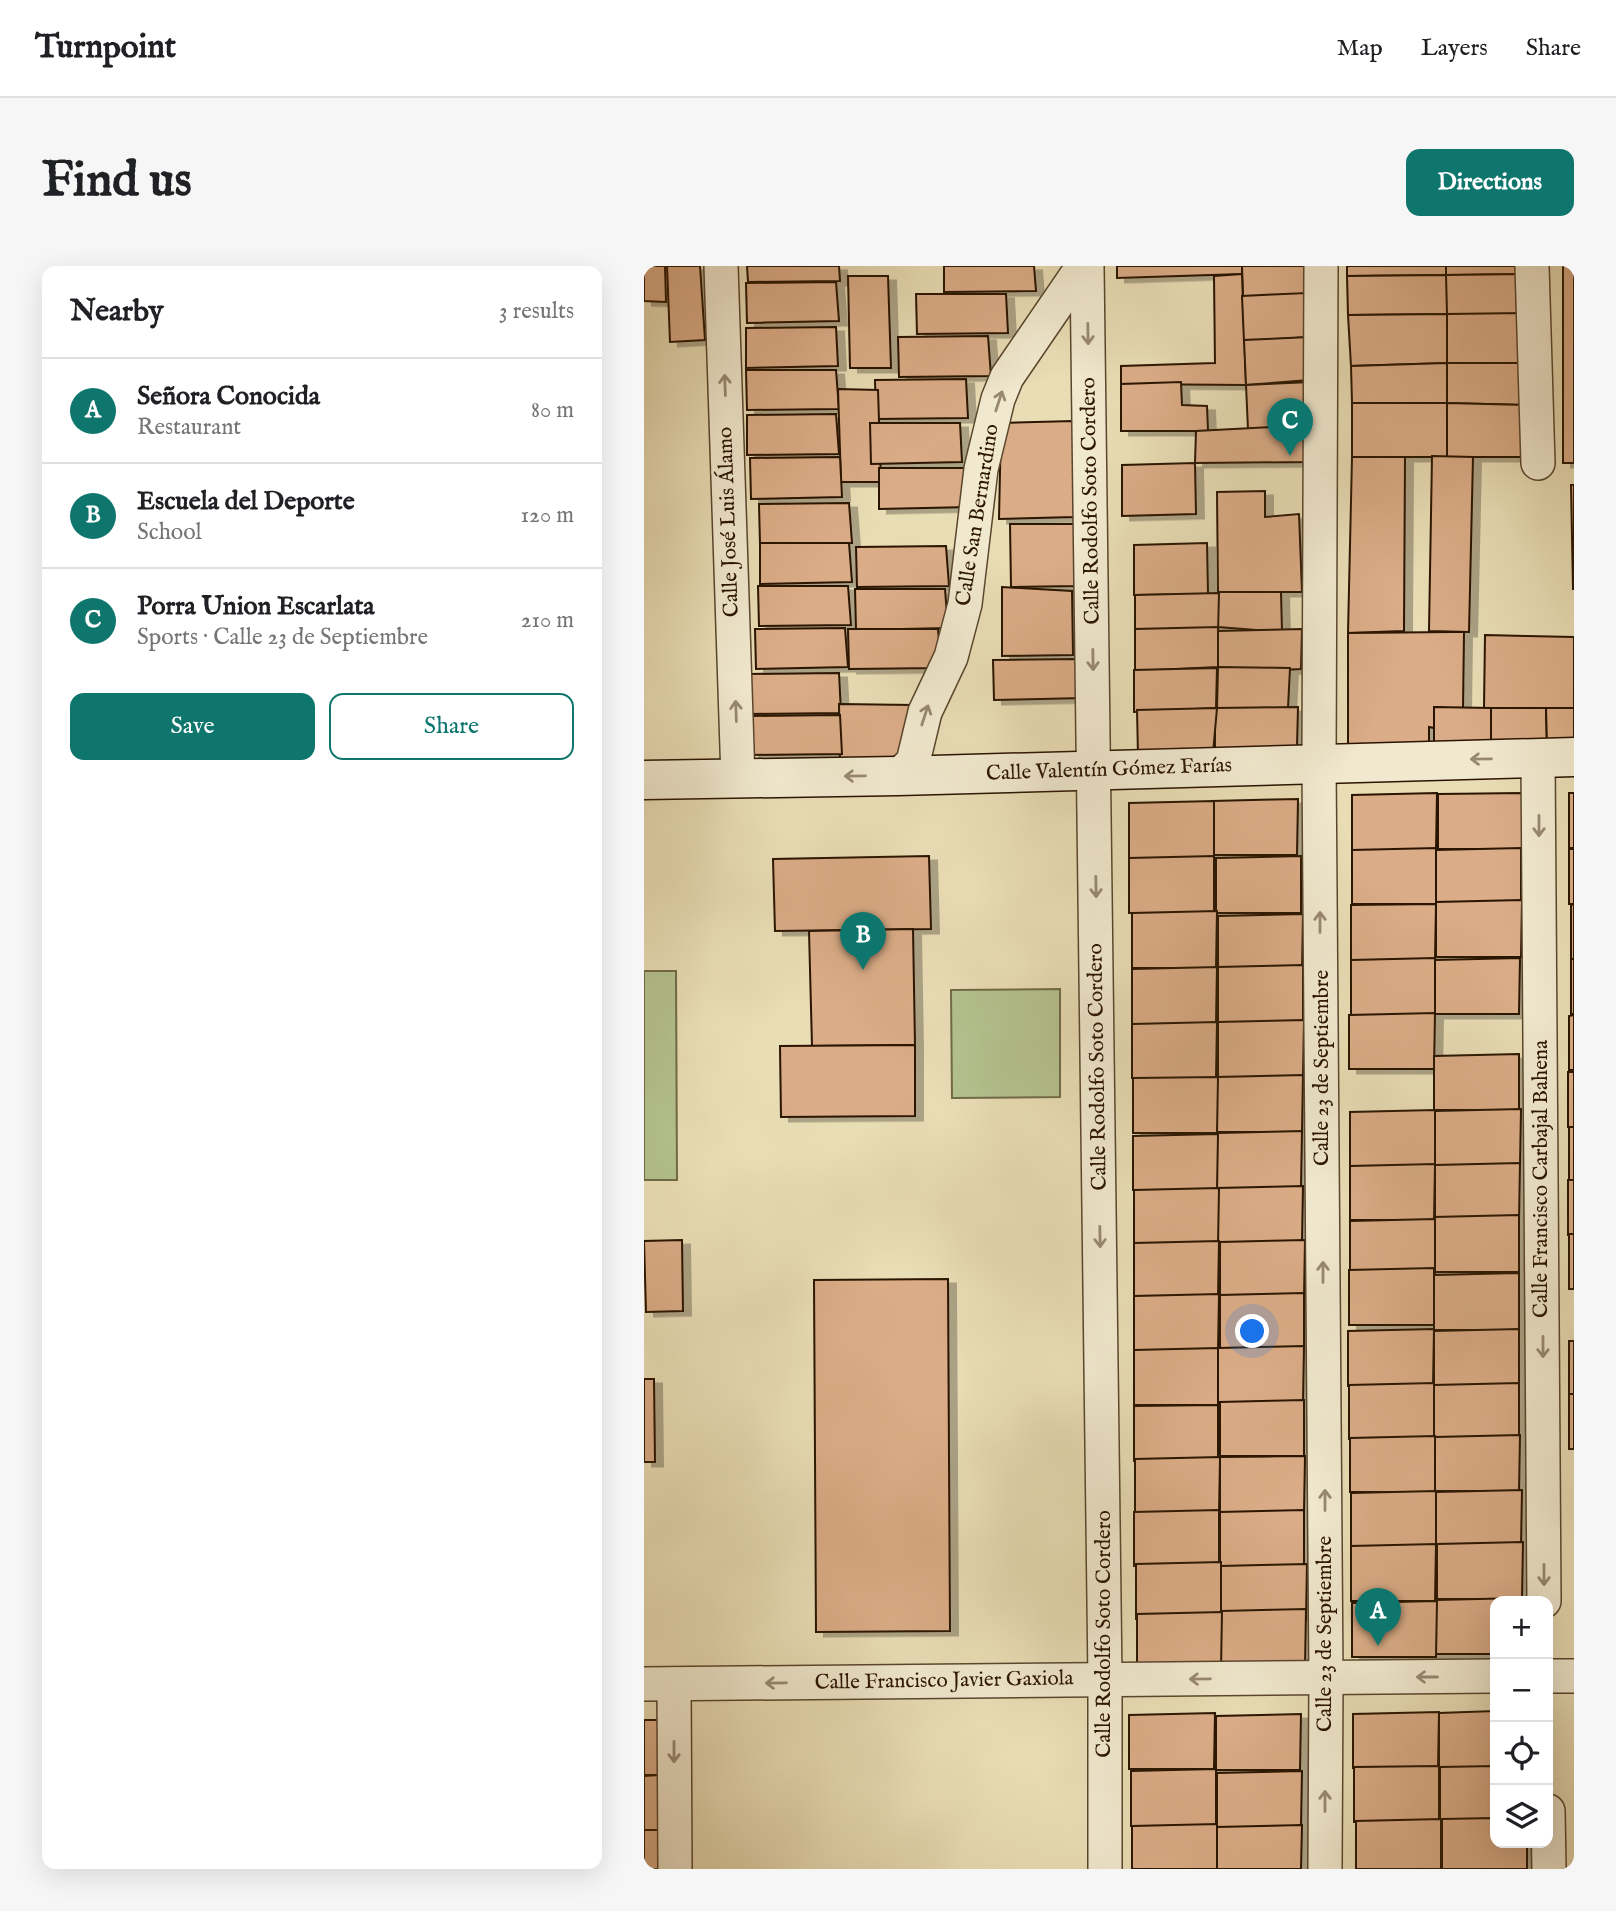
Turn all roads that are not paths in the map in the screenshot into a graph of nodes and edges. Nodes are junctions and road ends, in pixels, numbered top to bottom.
1 (721, 266) edge
2 (1085, 266) edge
3 (1321, 266) edge
4 (1532, 266) edge
5 (1538, 463) dead end
6 (1556, 757) edge
7 (1319, 763) junction
8 (1094, 769) junction
9 (898, 776) junction
10 (738, 779) junction
11 (644, 780) edge
12 (1544, 1596) edge
13 (1490, 1676) edge
14 (1553, 1676) edge
15 (1574, 1676) edge
16 (1326, 1678) junction
17 (1105, 1680) junction
18 (659, 1684) edge
19 (1549, 1848) edge
20 (675, 1869) edge
21 (1105, 1869) edge
22 (1325, 1869) edge
23 (1549, 1869) edge

10 -> 1 street, Calle José Luis Álamo
2 -> 8 street, Calle Rodolfo Soto Cordero
9 -> 2 street, Calle San Bernardino
3 - 7 street, Calle 23 de Septiembre
4 - 5 street
6 -> 7 main road, Calle Valentín Gómez Farías
6 -> 12 street, Calle Francisco Carbajal Bahena
7 - 8 main road, Calle Valentín Gómez Farías
16 -> 7 street, Calle 23 de Septiembre
8 - 9 main road, Calle Valentín Gómez Farías
8 -> 17 street, Calle Rodolfo Soto Cordero
9 -> 10 main road, Calle Valentín Gómez Farías
10 - 11 main road, Calle Valentín Gómez Farías
13 -> 16 street, Calle Francisco Javier Gaxiola
14 - 15 street
16 -> 17 street, Calle Francisco Javier Gaxiola
22 -> 16 street, Calle 23 de Septiembre
17 -> 18 street, Calle Francisco Javier Gaxiola
17 - 21 street, Calle Rodolfo Soto Cordero
18 -> 20 street
19 - 23 street

